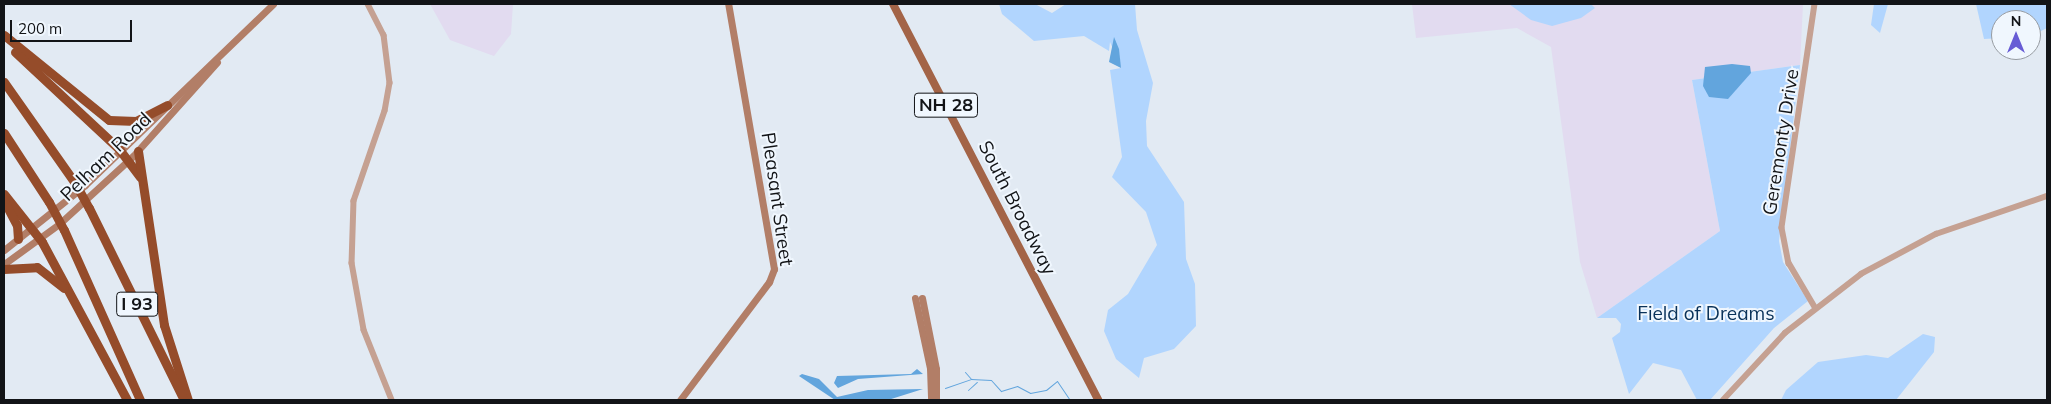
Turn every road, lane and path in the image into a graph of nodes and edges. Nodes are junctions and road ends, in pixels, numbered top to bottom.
1 (273, 4) edge
2 (368, 4) edge
3 (728, 4) edge
4 (893, 4) edge
5 (1815, 4) edge
6 (4, 35) edge
7 (4, 41) edge
8 (218, 60) junction
9 (4, 82) edge
10 (167, 104) junction
11 (4, 133) edge
12 (119, 149) junction
13 (138, 151) junction
14 (129, 160) junction
15 (141, 179) junction
16 (4, 194) edge
17 (2047, 196) edge
18 (4, 200) edge
19 (32, 228) junction
20 (18, 239) junction
21 (40, 239) junction
22 (4, 250) edge
23 (4, 264) edge
24 (4, 270) edge
25 (1815, 307) junction
26 (93, 335) junction
27 (127, 400) edge
28 (140, 400) edge
29 (184, 400) edge
30 (188, 400) edge
31 (392, 400) edge
32 (680, 400) edge
33 (931, 400) edge
34 (936, 400) edge
35 (1098, 400) edge
36 (1723, 400) edge

1 - 8 main road, Pelham Road
2 - 31 street
3 - 32 main road, Pleasant Street
4 - 35 main road, South Broadway / NH 28
5 - 25 street, Geremonty Drive
6 - 10 highway
7 - 12 highway
8 - 10 main road, Pelham Road
8 - 13 main road, Pelham Road
9 - 29 highway, I 93, bridge
10 - 12 main road, Pelham Road
11 - 28 highway, I 93, bridge
12 - 14 highway
12 - 19 main road, Pelham Road
13 - 14 main road, Pelham Road
13 - 15 highway
14 - 15 highway
14 - 21 main road, Pelham Road
15 - 30 highway
16 - 19 highway
17 - 25 street
18 - 20 highway
19 - 20 main road, Pelham Road
19 - 21 highway
20 - 22 main road, Pelham Road
21 - 23 main road, Pelham Road
21 - 26 highway
24 - 26 highway
25 - 36 street
26 - 27 highway
33 - 34 main road

